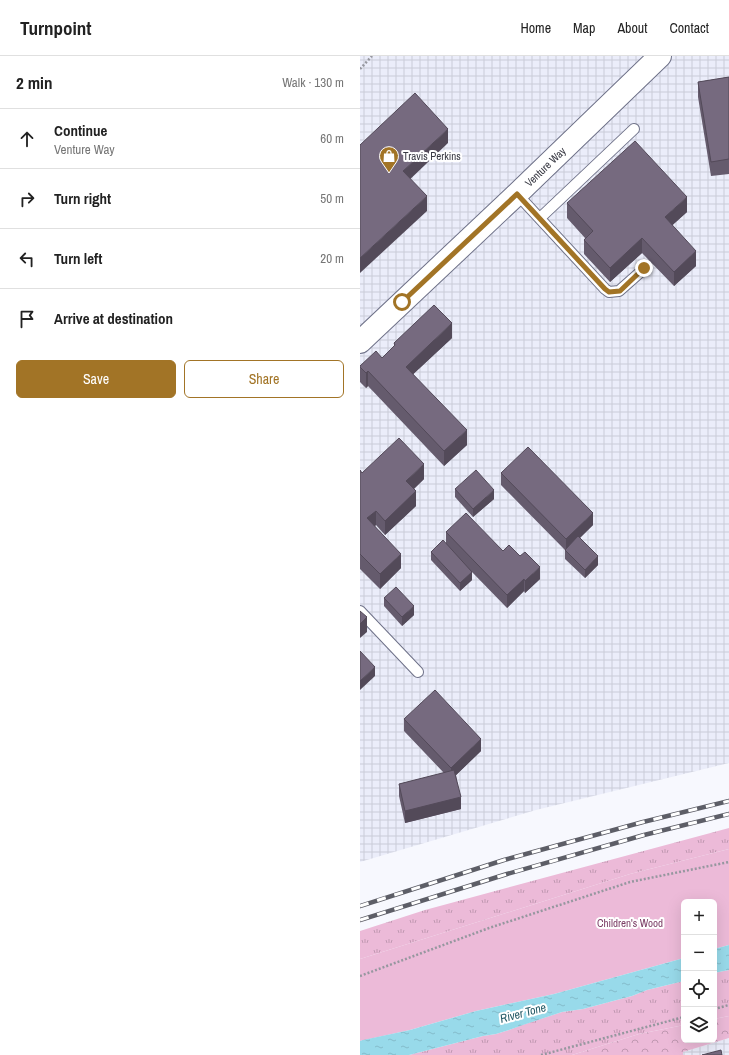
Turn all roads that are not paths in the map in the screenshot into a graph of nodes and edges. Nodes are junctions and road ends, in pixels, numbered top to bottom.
1 (660, 56) edge
2 (634, 129) dead end
3 (517, 194) junction
4 (540, 218) junction
5 (644, 268) dead end
6 (360, 342) edge
7 (360, 611) edge
8 (418, 672) dead end

1 - 3 street, Venture Way
2 - 4 lane
3 - 4 lane
3 - 6 street, Venture Way
4 - 5 lane
7 - 8 lane

